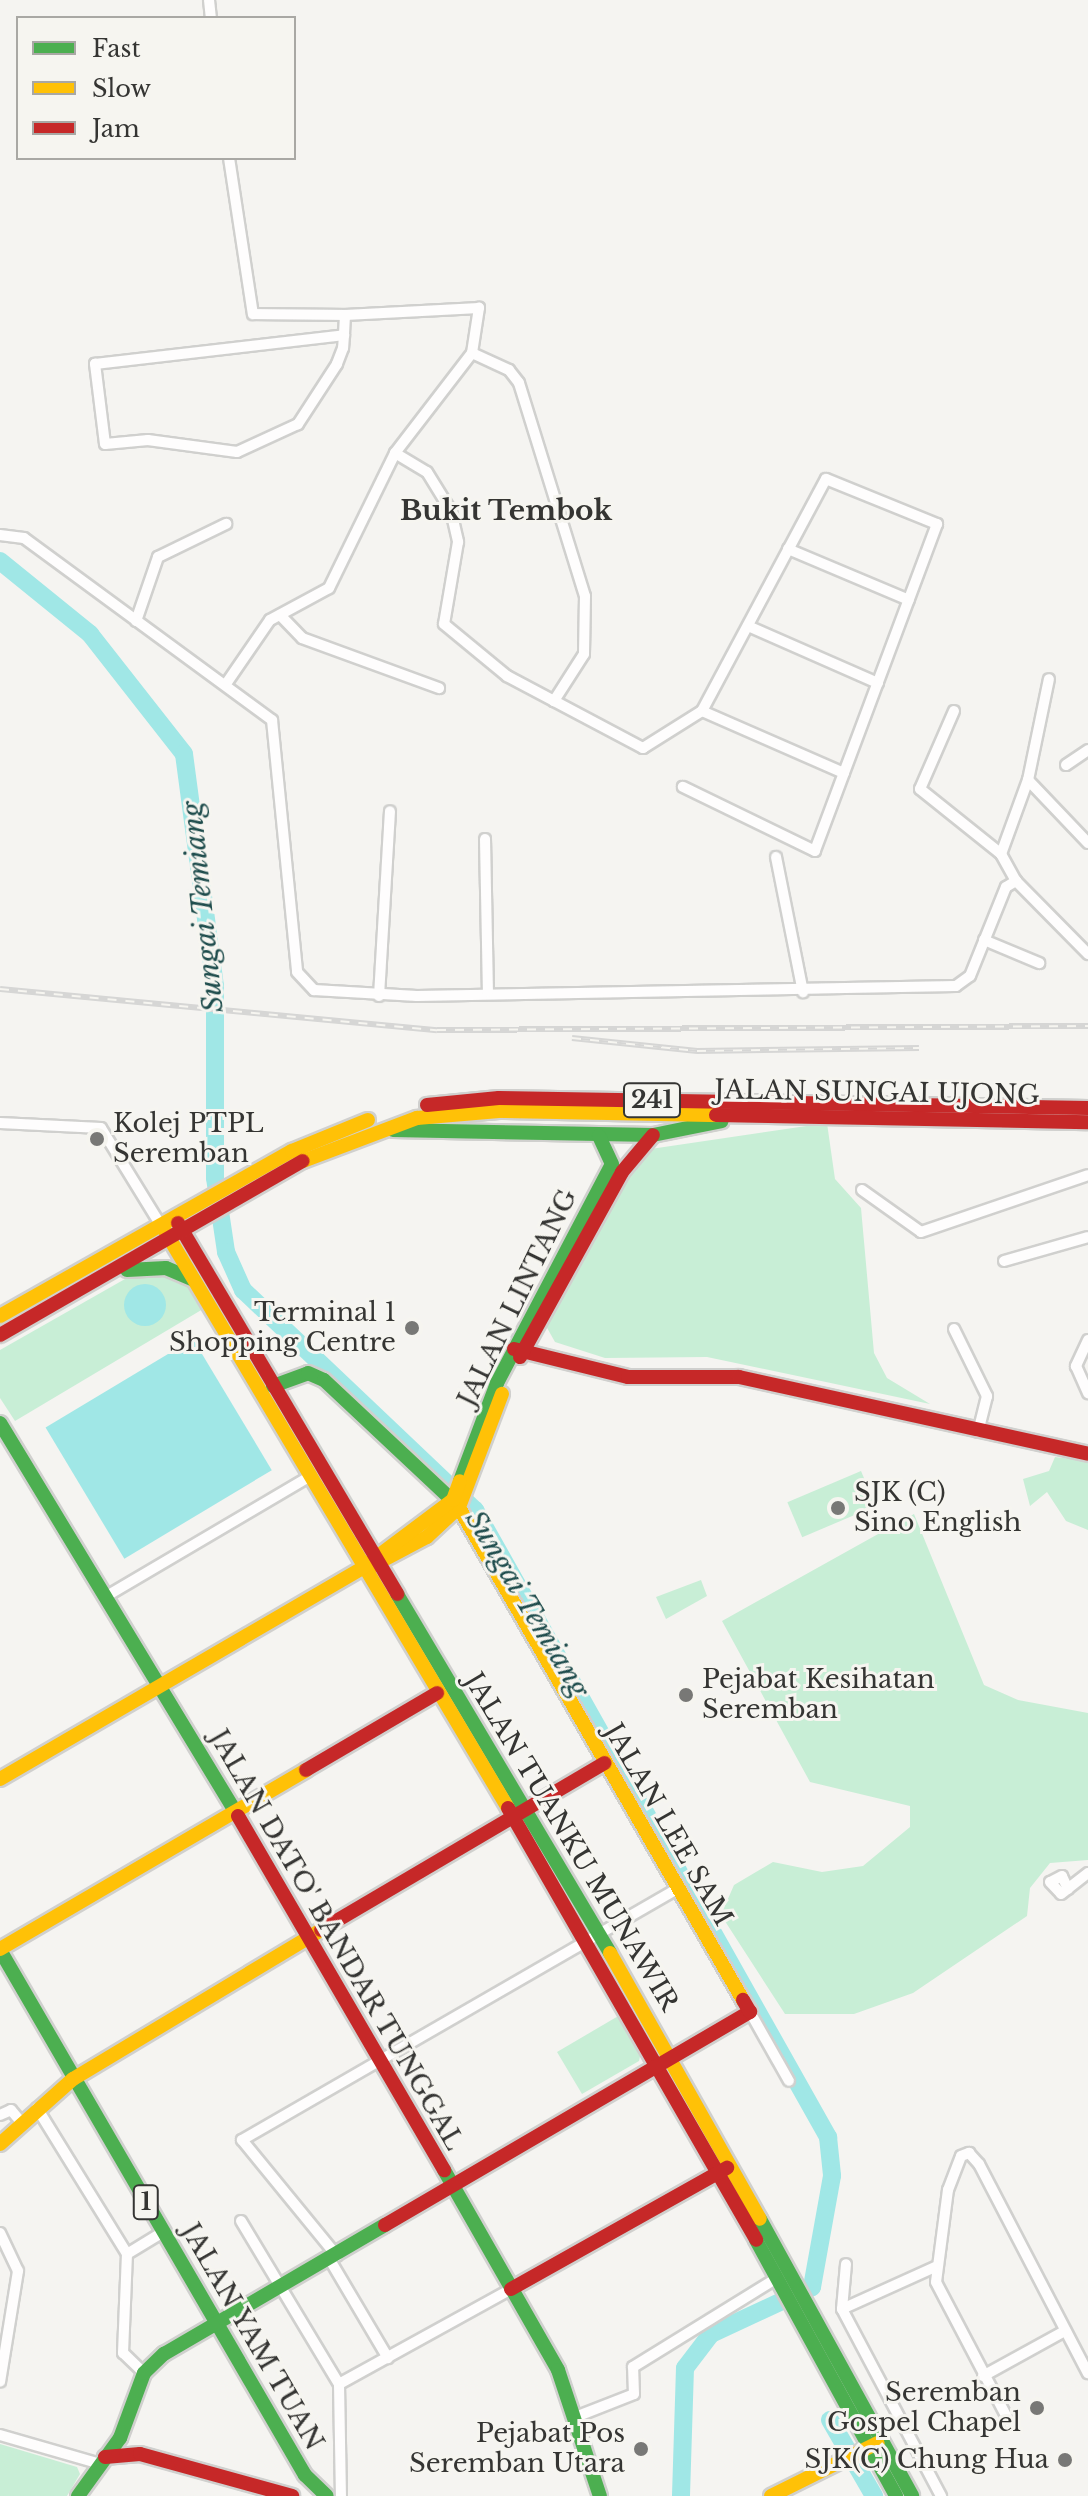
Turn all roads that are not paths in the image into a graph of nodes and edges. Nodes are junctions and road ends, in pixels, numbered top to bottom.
1 (229, 160) edge
2 (345, 315) junction
3 (344, 335) junction
4 (472, 353) junction
5 (395, 453) junction
6 (226, 524) dead end
7 (2, 541) edge
8 (788, 549) junction
9 (909, 600) junction
10 (280, 615) junction
11 (136, 621) junction
12 (748, 626) junction
13 (1049, 679) dead end
14 (228, 681) junction
15 (878, 683) junction
16 (439, 688) dead end
17 (554, 701) junction
18 (702, 711) junction
19 (954, 711) dead end
20 (1088, 750) edge
21 (1066, 765) dead end
22 (844, 773) junction
23 (1028, 780) junction
24 (683, 787) dead end
25 (390, 811) dead end
26 (485, 839) dead end
27 (1088, 843) edge
28 (1001, 854) junction
29 (776, 857) dead end
30 (1016, 881) junction
31 (984, 940) junction
32 (1088, 954) edge
33 (1039, 963) dead end
34 (488, 992) junction
35 (803, 992) junction
36 (379, 996) junction
37 (1088, 1108) edge
38 (748, 1114) junction
39 (1088, 1122) edge
40 (0, 1123) edge
41 (377, 1129) junction
42 (653, 1135) junction
43 (599, 1136) junction
44 (1088, 1175) edge
45 (862, 1190) dead end
46 (237, 1194) junction
47 (601, 1198) junction
48 (169, 1223) junction
49 (177, 1237) junction
50 (1088, 1237) edge
51 (1004, 1261) dead end
52 (111, 1274) junction
53 (194, 1280) junction
54 (0, 1316) edge
55 (954, 1329) dead end
56 (0, 1335) edge
57 (1088, 1340) edge
58 (518, 1350) junction
59 (273, 1386) junction
60 (1088, 1393) edge
61 (0, 1423) edge
62 (978, 1432) junction
63 (1088, 1454) edge
64 (309, 1477) junction
65 (458, 1500) junction
66 (371, 1564) junction
67 (105, 1597) junction
68 (158, 1687) junction
69 (437, 1693) junction
70 (604, 1763) junction
71 (0, 1779) edge
72 (235, 1812) junction
73 (517, 1813) junction
74 (1088, 1873) edge
75 (1062, 1876) junction
76 (677, 1889) junction
77 (1068, 1889) junction
78 (309, 1934) junction
79 (592, 1938) junction
80 (0, 1950) edge
81 (750, 2012) junction
82 (380, 2061) junction
83 (666, 2061) junction
84 (73, 2079) junction
85 (789, 2081) dead end
86 (37, 2108) junction
87 (0, 2115) edge
88 (21, 2122) junction
89 (0, 2144) edge
90 (725, 2169) junction
91 (453, 2188) junction
92 (241, 2221) dead end
93 (163, 2232) junction
94 (0, 2233) edge
95 (127, 2254) junction
96 (334, 2258) junction
97 (846, 2264) dead end
98 (935, 2267) junction
99 (777, 2278) junction
100 (280, 2288) junction
101 (511, 2289) junction
102 (796, 2298) junction
103 (842, 2309) junction
104 (219, 2325) junction
105 (1065, 2331) junction
106 (388, 2358) junction
107 (144, 2373) junction
108 (1088, 2373) edge
109 (983, 2376) junction
110 (0, 2382) edge
111 (339, 2384) junction
112 (578, 2416) junction
113 (1011, 2425) dead end
114 (0, 2435) edge
115 (872, 2446) junction
116 (101, 2460) junction
117 (78, 2496) edge
118 (292, 2496) edge
119 (323, 2496) edge
120 (341, 2496) edge
121 (600, 2496) edge
122 (771, 2496) edge
123 (896, 2496) edge
124 (912, 2496) edge
125 (941, 2496) edge

1 - 2 street
2 - 3 street
2 - 4 street
3 - 3 street
4 - 5 street
4 - 17 street
5 - 10 street
5 - 17 street
6 - 11 street
7 - 11 street
8 - 9 street
8 - 9 street
8 - 12 street
9 - 15 street
10 - 14 street
10 - 16 street
11 - 14 street
12 - 15 street
12 - 18 street
13 - 23 street
14 - 36 street
15 - 22 street
17 - 18 street
18 - 22 street
19 - 28 street
20 - 21 street
22 - 24 street
23 - 27 street
23 - 28 street
25 - 36 street
26 - 34 street
28 - 30 street
29 - 35 street
30 - 31 street
30 - 32 street
31 - 33 street
31 - 35 street
34 - 35 street
34 - 36 street
37 - 46 main road, JALAN SUNGAI UJONG / 241
38 - 39 main road, JALAN SUNGAI UJONG / 241
38 - 41 main road, JALAN SUNGAI UJONG / 241
38 - 42 main road
40 - 48 street
41 - 43 main road
41 - 46 main road, JALAN SUNGAI UJONG / 241
42 - 43 main road
42 - 47 main road, JALAN LINTANG
43 - 47 main road, JALAN LINTANG
44 - 45 street
46 - 48 main road, JALAN SUNGAI UJONG / 241
46 - 49 main road, JALAN SUNGAI UJONG / 241
47 - 58 main road, JALAN LINTANG
48 - 49 main road, JALAN TUANKU MUNAWIR
48 - 54 main road, JALAN SUNGAI UJONG / 241
49 - 52 main road, JALAN SUNGAI UJONG / 241
49 - 53 main road, JALAN TUANKU MUNAWIR
49 - 59 main road, JALAN TUANKU MUNAWIR
50 - 51 street
52 - 53 main road
52 - 56 main road, JALAN SUNGAI UJONG / 241
53 - 64 main road, JALAN TUANKU MUNAWIR
55 - 62 street
57 - 60 street
58 - 62 main road
58 - 65 main road, JALAN LINTANG
59 - 65 main road, JALAN LEE SAM
59 - 66 main road, JALAN TUANKU MUNAWIR
61 - 67 main road, JALAN DATO' BANDAR TUNGGAL
62 - 63 main road
64 - 66 main road, JALAN TUANKU MUNAWIR
64 - 67 street
65 - 66 main road, JALAN LINTANG
65 - 70 main road, JALAN LEE SAM
66 - 68 main road, JALAN LINTANG
66 - 69 main road, JALAN TUANKU MUNAWIR
66 - 73 main road, JALAN TUANKU MUNAWIR
67 - 68 main road, JALAN DATO' BANDAR TUNGGAL
68 - 71 main road, JALAN LINTANG
68 - 72 main road, JALAN DATO' BANDAR TUNGGAL
69 - 72 main road
69 - 73 main road, JALAN TUANKU MUNAWIR
70 - 73 main road
70 - 76 main road, JALAN LEE SAM
72 - 78 main road, JALAN DATO' BANDAR TUNGGAL
72 - 80 main road
73 - 78 main road
73 - 79 main road, JALAN TUANKU MUNAWIR
74 - 75 street
74 - 77 street
75 - 77 street
75 - 77 street
76 - 79 street
76 - 81 main road, JALAN LEE SAM
78 - 82 main road, JALAN DATO' BANDAR TUNGGAL
78 - 84 main road
79 - 82 street
79 - 83 main road, JALAN TUANKU MUNAWIR
80 - 84 main road, JALAN YAM TUAN / 1
81 - 83 main road
81 - 85 street
82 - 91 main road, JALAN DATO' BANDAR TUNGGAL
82 - 96 street
83 - 90 main road, JALAN TUANKU MUNAWIR
83 - 91 main road
84 - 86 main road
84 - 93 main road, JALAN YAM TUAN / 1
86 - 88 main road
86 - 95 street
87 - 88 street
88 - 89 main road
90 - 99 main road, JALAN TUANKU MUNAWIR
90 - 101 main road
90 - 102 main road, JALAN TUANKU MUNAWIR
91 - 96 main road
91 - 101 main road, JALAN DATO' BANDAR TUNGGAL
92 - 100 street
93 - 95 street
93 - 104 main road, JALAN YAM TUAN / 1
94 - 110 street
95 - 107 street
96 - 100 main road
96 - 106 street
97 - 103 street
98 - 103 street
98 - 105 street
98 - 109 street
99 - 102 main road, JALAN TUANKU MUNAWIR
99 - 112 street
100 - 104 main road
100 - 111 street
101 - 106 street
101 - 112 main road, JALAN DATO' BANDAR TUNGGAL
102 - 115 main road, JALAN TUANKU MUNAWIR
103 - 125 street
104 - 107 main road
104 - 119 main road, JALAN YAM TUAN / 1
105 - 108 street
105 - 109 street
106 - 111 street
107 - 116 main road
109 - 113 street
111 - 120 street
112 - 121 main road, JALAN DATO' BANDAR TUNGGAL
114 - 116 street
115 - 122 main road
115 - 123 main road, JALAN TUANKU MUNAWIR
115 - 124 main road, JALAN TUANKU MUNAWIR
116 - 117 main road
116 - 118 main road

